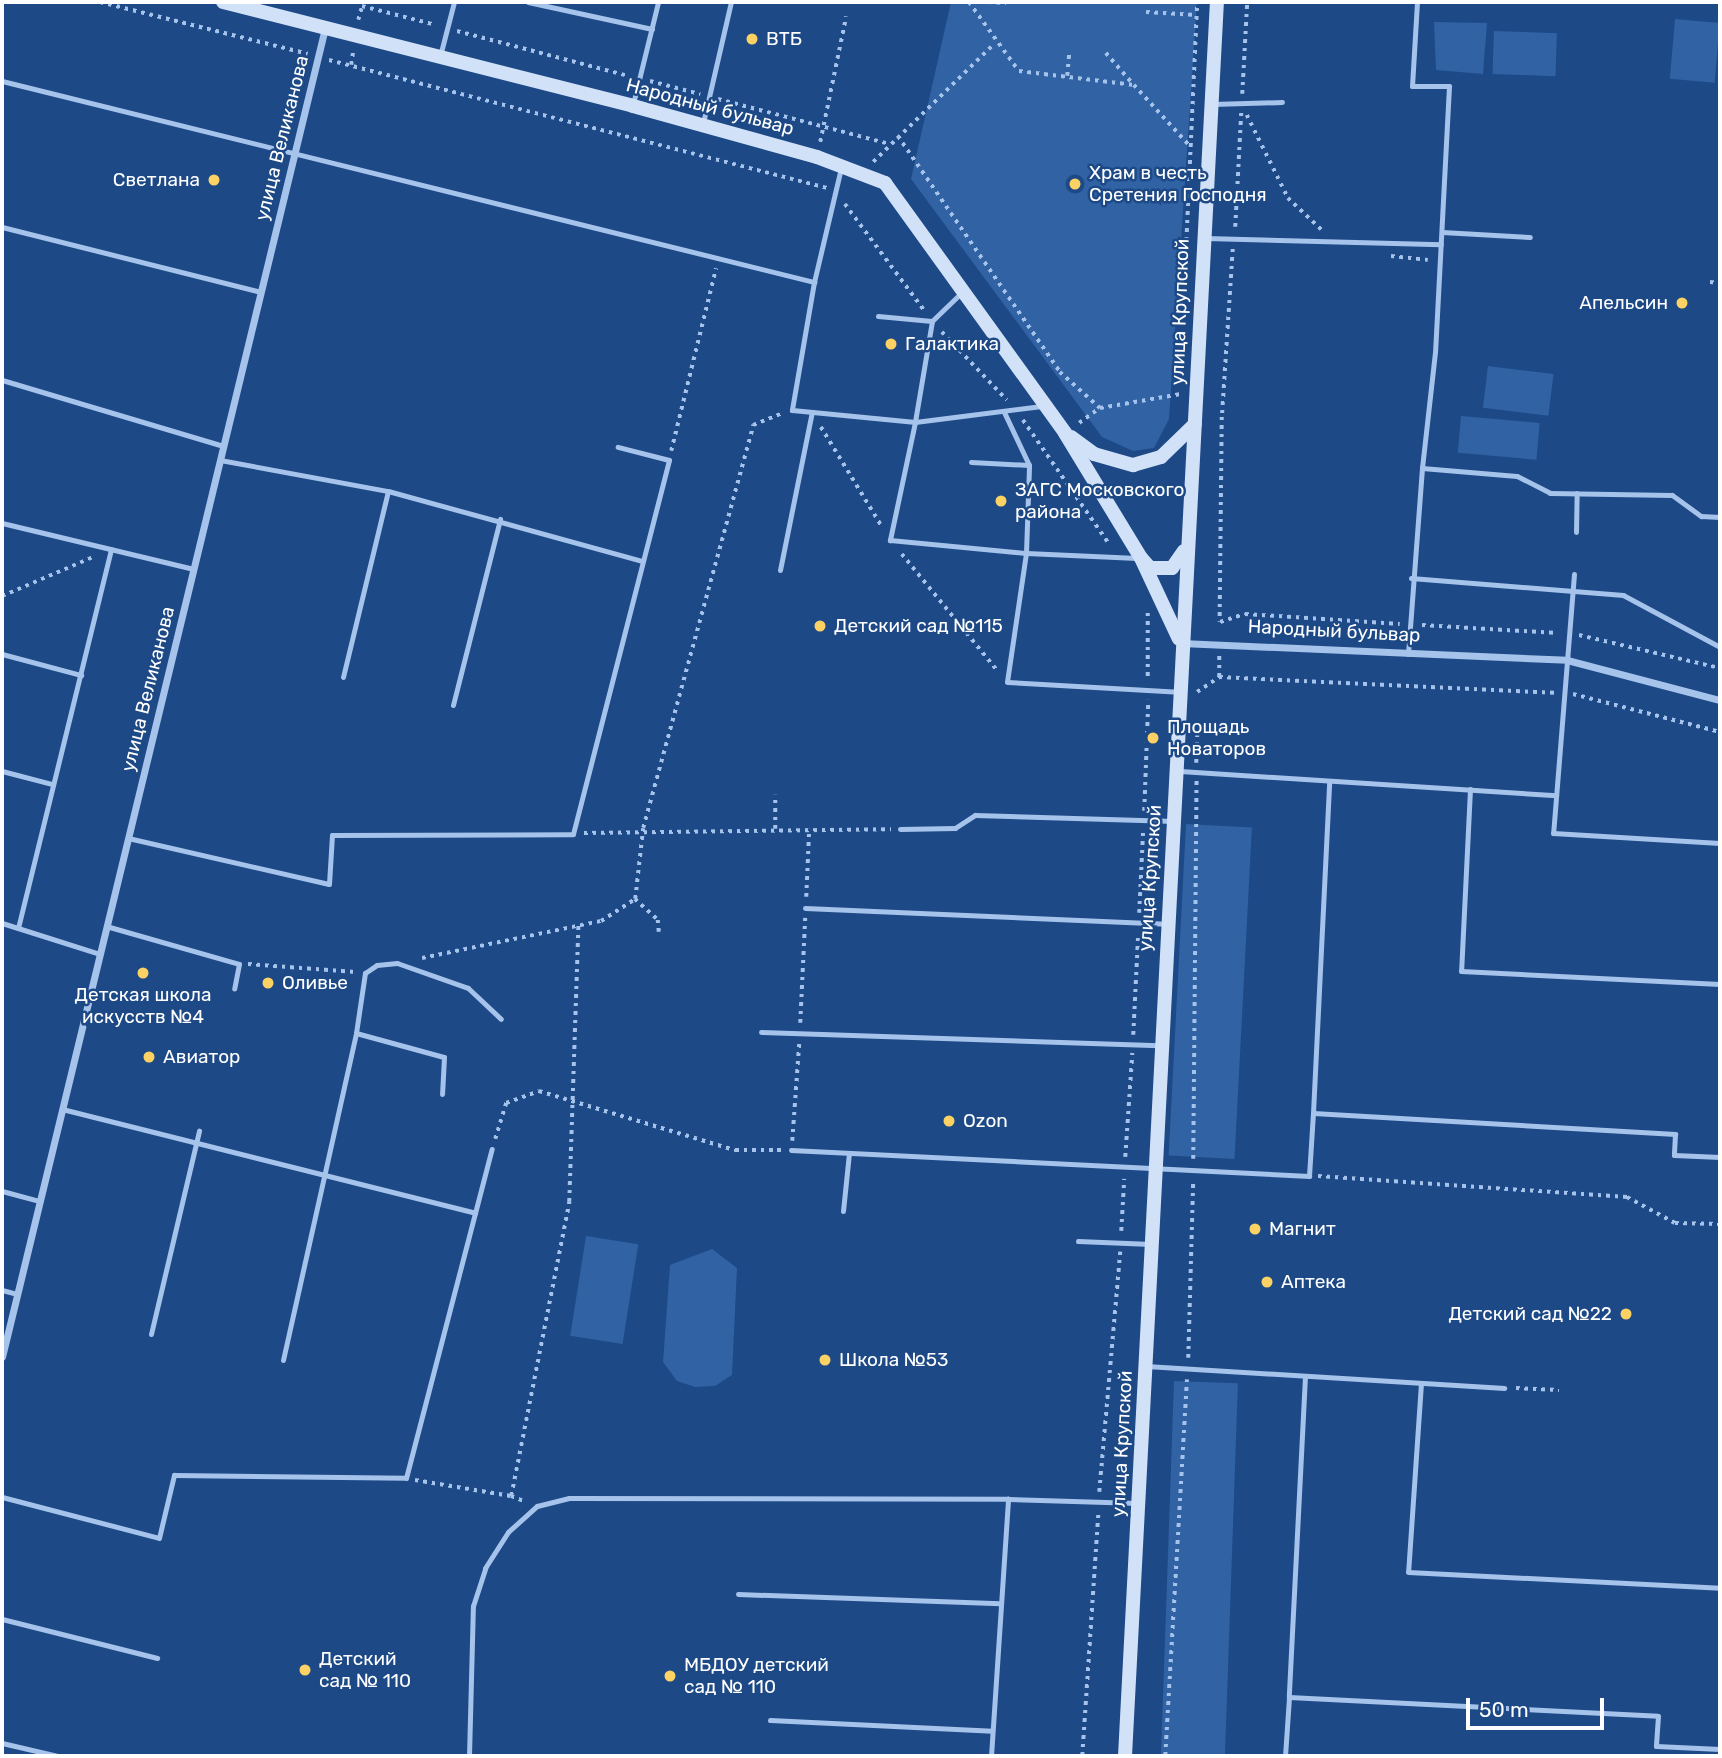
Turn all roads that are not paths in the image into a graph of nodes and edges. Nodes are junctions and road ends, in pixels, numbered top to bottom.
1 (223, 2) edge
2 (454, 2) edge
3 (528, 2) edge
4 (658, 2) edge
5 (731, 2) edge
6 (1417, 2) edge
7 (1217, 8) edge
8 (325, 28) junction
9 (652, 29) junction
10 (440, 56) junction
11 (2, 81) edge
12 (1282, 102) dead end
13 (1210, 104) junction
14 (633, 106) junction
15 (703, 126) junction
16 (294, 156) junction
17 (841, 165) junction
18 (2, 227) edge
19 (1441, 232) junction
20 (1202, 237) junction
21 (1530, 237) dead end
22 (1441, 244) junction
23 (814, 282) junction
24 (261, 292) junction
25 (961, 293) junction
26 (878, 317) dead end
27 (932, 321) junction
28 (2, 380) edge
29 (1045, 406) junction
30 (812, 412) junction
31 (1004, 412) junction
32 (915, 422) junction
33 (1195, 424) junction
34 (1065, 433) junction
35 (223, 446) junction
36 (618, 447) dead end
37 (220, 460) junction
38 (971, 462) dead end
39 (1029, 465) junction
40 (1422, 468) junction
41 (388, 491) junction
42 (1577, 493) junction
43 (1720, 517) edge
44 (500, 519) junction
45 (2, 523) edge
46 (1576, 532) dead end
47 (1185, 547) junction
48 (111, 549) junction
49 (1026, 554) junction
50 (1141, 558) junction
51 (643, 561) junction
52 (193, 569) junction
53 (780, 570) dead end
54 (1574, 574) dead end
55 (1411, 578) junction
56 (1572, 591) junction
57 (1180, 643) junction
58 (1720, 646) edge
59 (2, 654) edge
60 (1408, 654) junction
61 (1567, 660) junction
62 (81, 675) junction
63 (343, 677) dead end
64 (1178, 692) junction
65 (1720, 700) edge
66 (453, 705) dead end
67 (2, 771) edge
68 (1177, 771) junction
69 (1329, 781) junction
70 (52, 784) junction
71 (1470, 789) junction
72 (1556, 795) junction
73 (1174, 821) junction
74 (900, 830) road end
75 (128, 838) junction
76 (1720, 842) edge
77 (805, 908) road end
78 (2, 923) edge
79 (1166, 925) junction
80 (106, 926) junction
81 (18, 928) junction
82 (100, 954) junction
83 (1720, 985) edge
84 (234, 989) dead end
85 (501, 1019) dead end
86 (761, 1032) dead end
87 (356, 1033) junction
88 (1159, 1045) junction
89 (442, 1094) dead end
90 (62, 1109) junction
91 (1313, 1113) junction
92 (199, 1131) dead end
93 (196, 1141) junction
94 (492, 1149) road end
95 (791, 1150) road end
96 (849, 1153) junction
97 (1720, 1157) edge
98 (1154, 1172) junction
99 (329, 1174) junction
100 (2, 1191) edge
101 (40, 1201) junction
102 (843, 1211) dead end
103 (475, 1213) junction
104 (1078, 1241) dead end
105 (1151, 1244) junction
106 (2, 1290) edge
107 (17, 1293) junction
108 (150, 1334) dead end
109 (2, 1357) edge
110 (283, 1360) dead end
111 (1146, 1366) junction
112 (1305, 1376) junction
113 (1421, 1383) junction
114 (1504, 1388) road end
115 (2, 1497) edge
116 (1008, 1499) junction
117 (1138, 1503) junction
118 (1720, 1588) edge
119 (738, 1594) dead end
120 (1000, 1603) junction
121 (2, 1619) edge
122 (157, 1658) dead end
123 (1289, 1697) junction
124 (770, 1720) dead end
125 (992, 1731) junction
126 (2, 1743) edge
127 (1720, 1749) edge
128 (58, 1756) edge
129 (469, 1756) edge
130 (991, 1756) edge
131 (1125, 1756) edge
132 (1284, 1756) edge

1 - 8 street, Народный бульвар
2 - 10 lane
3 - 9 lane
4 - 9 lane
5 - 15 lane
6 - 19 lane
7 - 13 street, улица Крупской
8 - 10 street, Народный бульвар
8 - 16 street, улица Великанова
9 - 14 lane
10 - 14 street, Народный бульвар
11 - 16 lane
12 - 13 lane
13 - 20 street, улица Крупской
14 - 15 street, Народный бульвар
15 - 17 street, Народный бульвар
16 - 23 lane
16 - 24 street, улица Великанова
17 - 23 lane
17 - 25 street, Народный бульвар
18 - 24 lane
19 - 21 lane
19 - 22 lane
20 - 22 lane
20 - 33 street, улица Крупской
22 - 40 lane
23 - 30 lane
24 - 35 street, улица Великанова
25 - 27 lane
25 - 29 street, Народный бульвар
26 - 27 lane
27 - 32 lane
28 - 35 lane
29 - 31 lane
29 - 34 street, Народный бульвар
30 - 32 lane
30 - 53 lane
31 - 32 lane
31 - 39 lane
32 - 49 lane
33 - 34 street, Народный бульвар
33 - 47 street, улица Крупской
34 - 50 street, Народный бульвар
35 - 37 street, улица Великанова
36 - 51 lane
37 - 41 lane
37 - 52 street, улица Великанова
38 - 39 lane
39 - 49 lane
40 - 42 lane
40 - 55 lane
41 - 44 lane
41 - 63 lane
42 - 43 lane
42 - 46 lane
44 - 51 lane
44 - 66 lane
45 - 48 lane
47 - 50 street
47 - 57 street, улица Крупской
48 - 52 lane
48 - 62 lane
49 - 50 lane
49 - 64 lane
50 - 57 street, Народный бульвар
51 - 75 lane
52 - 75 street, улица Великанова
54 - 56 lane
55 - 56 lane
55 - 60 lane
56 - 58 lane
56 - 61 lane
57 - 60 street, Народный бульвар
57 - 64 street, улица Крупской
59 - 62 lane
60 - 61 street, Народный бульвар
61 - 65 street, Народный бульвар
61 - 72 lane
62 - 70 lane
64 - 68 street, улица Крупской
67 - 70 lane
68 - 69 lane
68 - 73 street, улица Крупской
69 - 71 lane
69 - 91 lane
70 - 81 lane
71 - 72 lane
71 - 83 lane
72 - 76 lane
73 - 74 lane
73 - 79 street, улица Крупской
75 - 80 street, улица Великанова
77 - 79 lane
78 - 81 lane
79 - 88 street, улица Крупской
80 - 82 street, улица Великанова
80 - 84 lane
81 - 82 lane
82 - 90 street, улица Великанова
85 - 87 lane
86 - 88 lane
87 - 89 lane
87 - 99 lane
88 - 98 street, улица Крупской
90 - 93 lane
90 - 101 street, улица Великанова
91 - 97 lane
91 - 98 lane
92 - 93 lane
93 - 99 lane
93 - 108 lane
94 - 103 lane
95 - 96 lane
96 - 98 lane
96 - 102 lane
98 - 105 street, улица Крупской
99 - 103 lane
99 - 110 lane
100 - 101 lane
101 - 107 street, улица Великанова
103 - 115 lane
104 - 105 lane
105 - 111 street, улица Крупской
106 - 107 lane
107 - 109 street, улица Великанова
111 - 112 lane
111 - 117 street, улица Крупской
112 - 113 lane
112 - 123 lane
113 - 114 lane
113 - 118 lane
116 - 117 lane
116 - 120 lane
116 - 129 lane
117 - 131 street, улица Крупской
119 - 120 lane
120 - 125 lane
121 - 122 lane
123 - 127 lane
123 - 132 lane
124 - 125 lane
125 - 130 lane
126 - 128 lane

